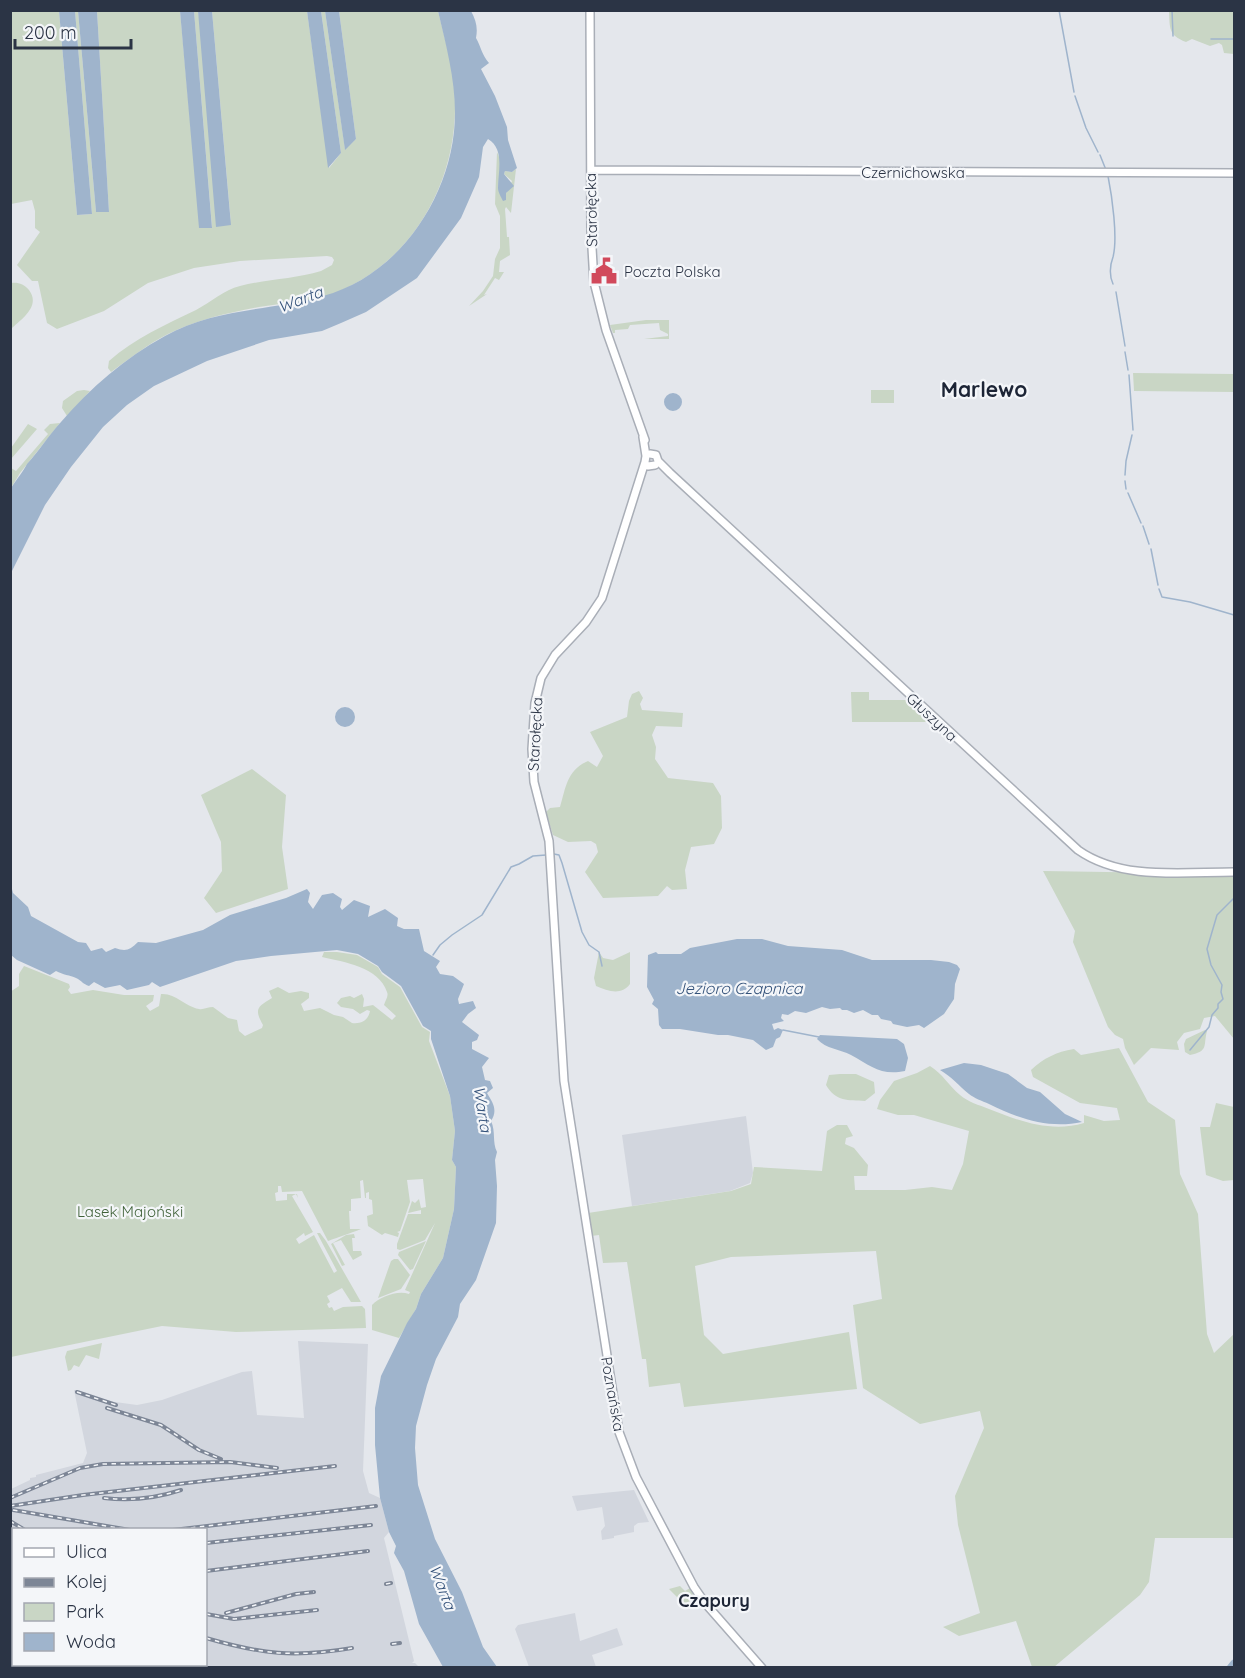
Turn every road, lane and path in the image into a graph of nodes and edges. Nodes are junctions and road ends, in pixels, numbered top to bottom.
1 (590, 10) edge
2 (591, 170) junction
3 (1234, 173) edge
4 (650, 461) junction
5 (1234, 872) edge
6 (564, 1081) joint
7 (762, 1668) edge

1 - 2 street, Starołęcka
2 - 3 street, Czernichowska
2 - 4 street, Starołęcka
4 - 5 street, Głuszyna
4 - 6 street, Starołęcka
6 - 7 street, Poznańska

